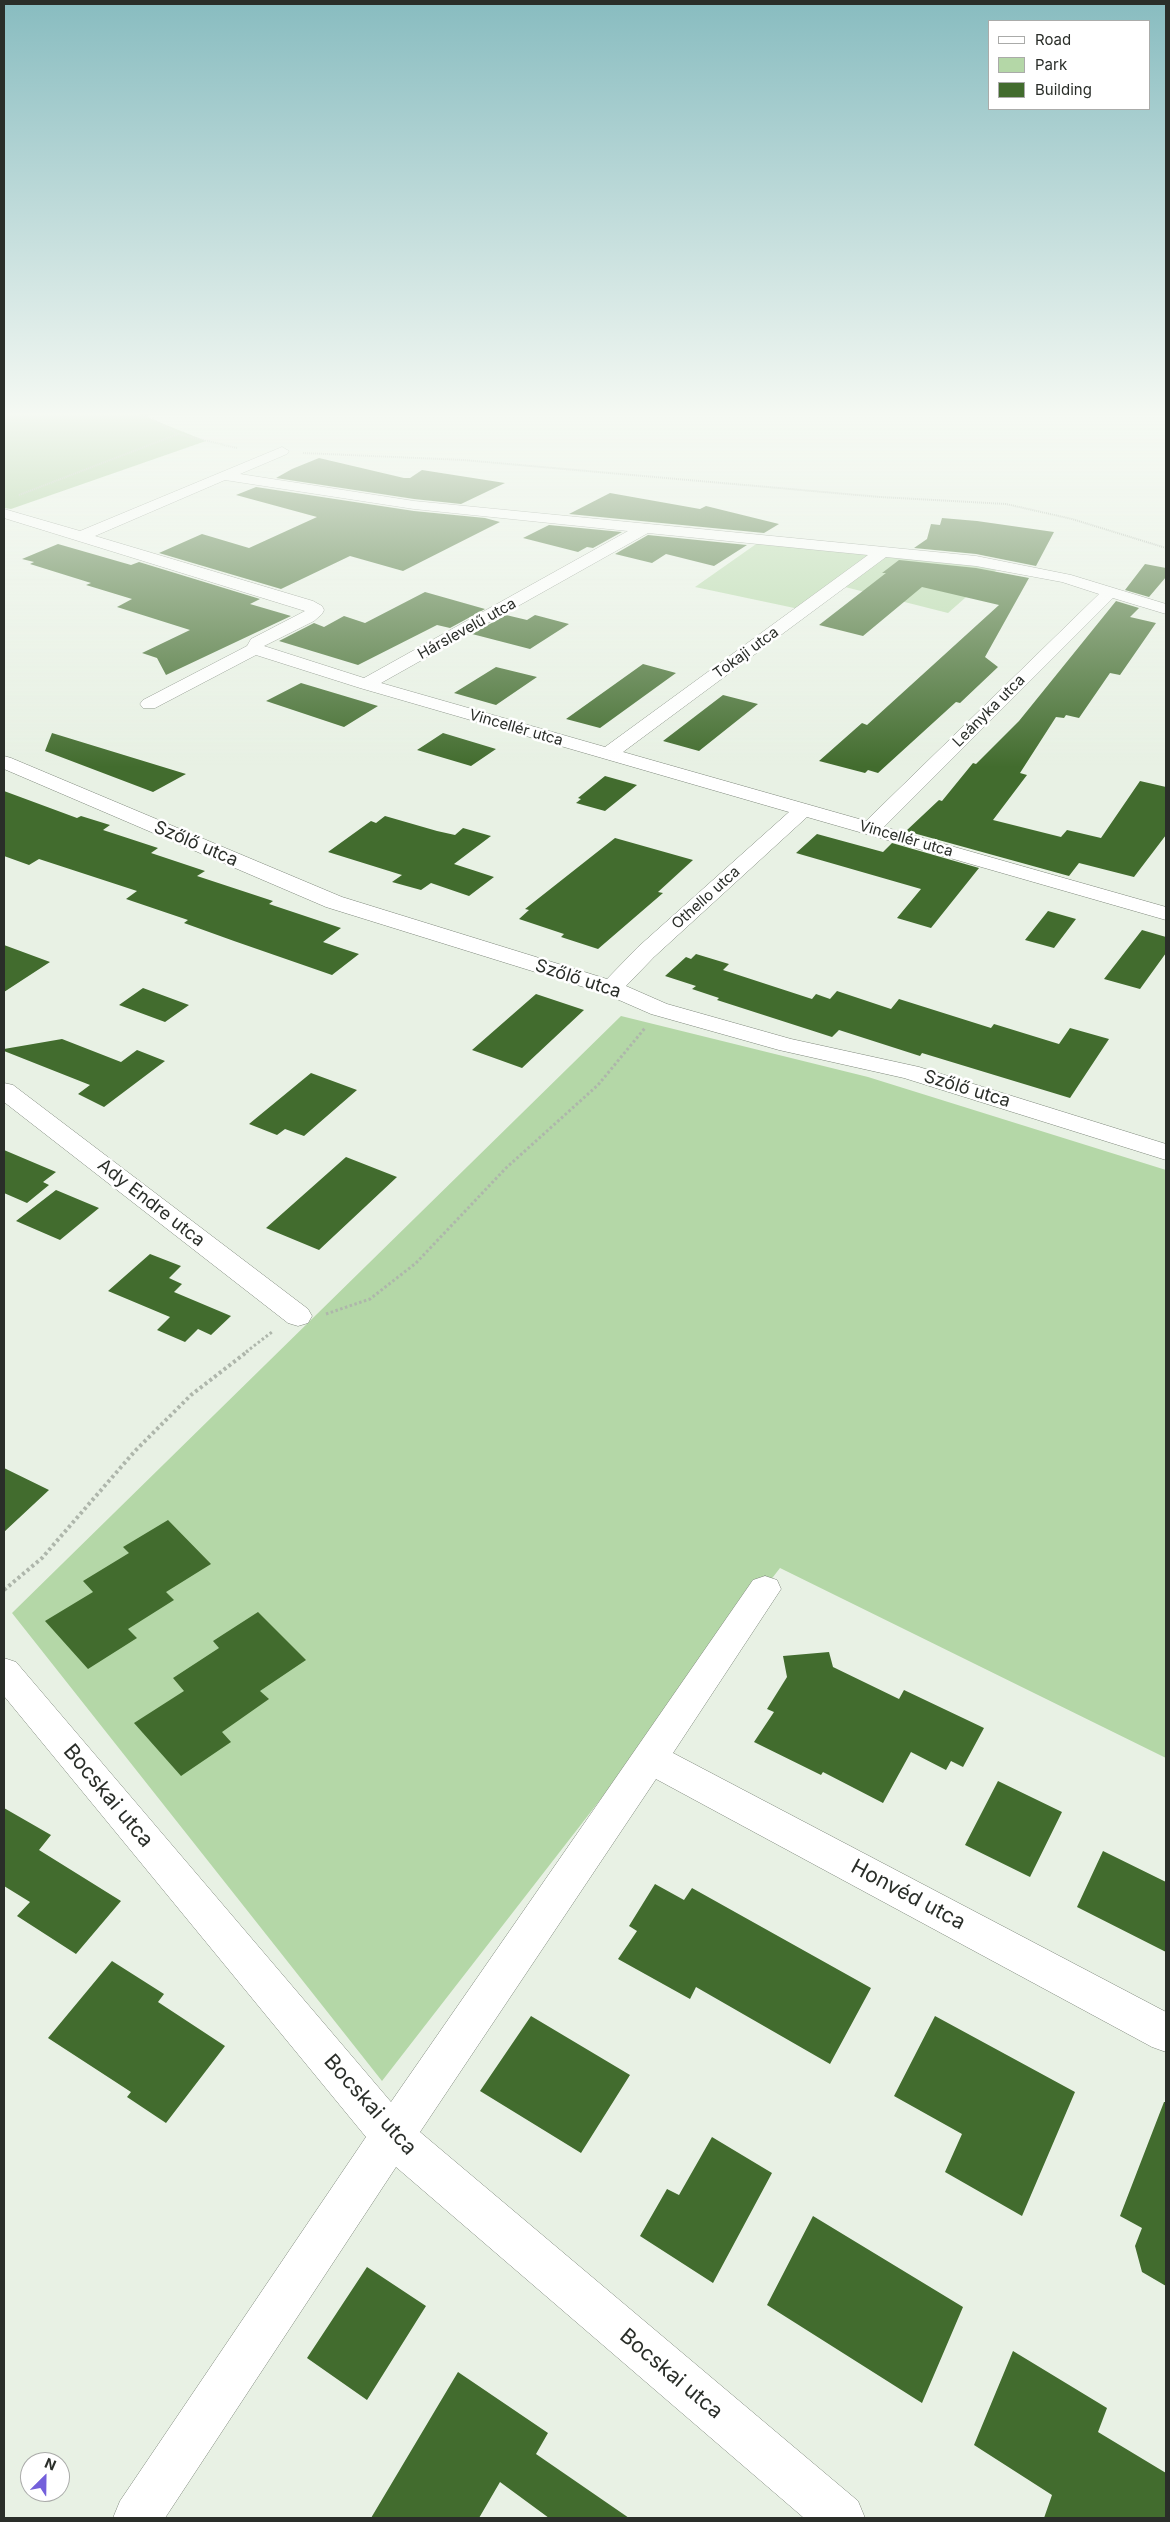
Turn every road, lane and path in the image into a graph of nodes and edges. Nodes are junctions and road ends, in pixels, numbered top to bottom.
1 (71, 532) edge
2 (91, 532) edge
3 (637, 532) edge
4 (683, 532) edge
5 (1115, 532) edge
6 (81, 536) junction
7 (1166, 547) edge
8 (884, 551) junction
9 (1109, 593) junction
10 (1166, 609) edge
11 (254, 650) junction
12 (366, 684) junction
13 (149, 704) dead end
14 (608, 754) junction
15 (4, 762) edge
16 (803, 810) junction
17 (870, 829) junction
18 (1166, 913) edge
19 (611, 988) junction
20 (659, 1009) junction
21 (4, 1090) edge
22 (1166, 1152) edge
23 (298, 1316) junction
24 (765, 1589) dead end
25 (4, 1590) edge
26 (4, 1672) edge
27 (650, 1758) junction
28 (1166, 2033) edge
29 (392, 2136) junction
30 (138, 2518) edge
31 (841, 2518) edge

1 - 6 street
2 - 6 street
3 - 12 street, Hárslevelű utca
4 - 8 street
5 - 7 path
6 - 11 street
8 - 9 street
8 - 14 street, Tokaji utca
9 - 10 street
9 - 17 street, Leányka utca
11 - 12 street, Vincellér utca
11 - 13 street
12 - 14 street, Vincellér utca
14 - 16 street, Vincellér utca
15 - 19 street, Szőlő utca
16 - 17 street, Vincellér utca
16 - 19 street, Othello utca
17 - 18 street, Vincellér utca
19 - 20 street, Szőlő utca
20 - 22 street, Szőlő utca
20 - 23 path
21 - 23 street, Ady Endre utca
23 - 25 path
24 - 27 street
26 - 29 street, Bocskai utca
27 - 28 street, Honvéd utca
27 - 29 street
29 - 30 street
29 - 31 street, Bocskai utca

